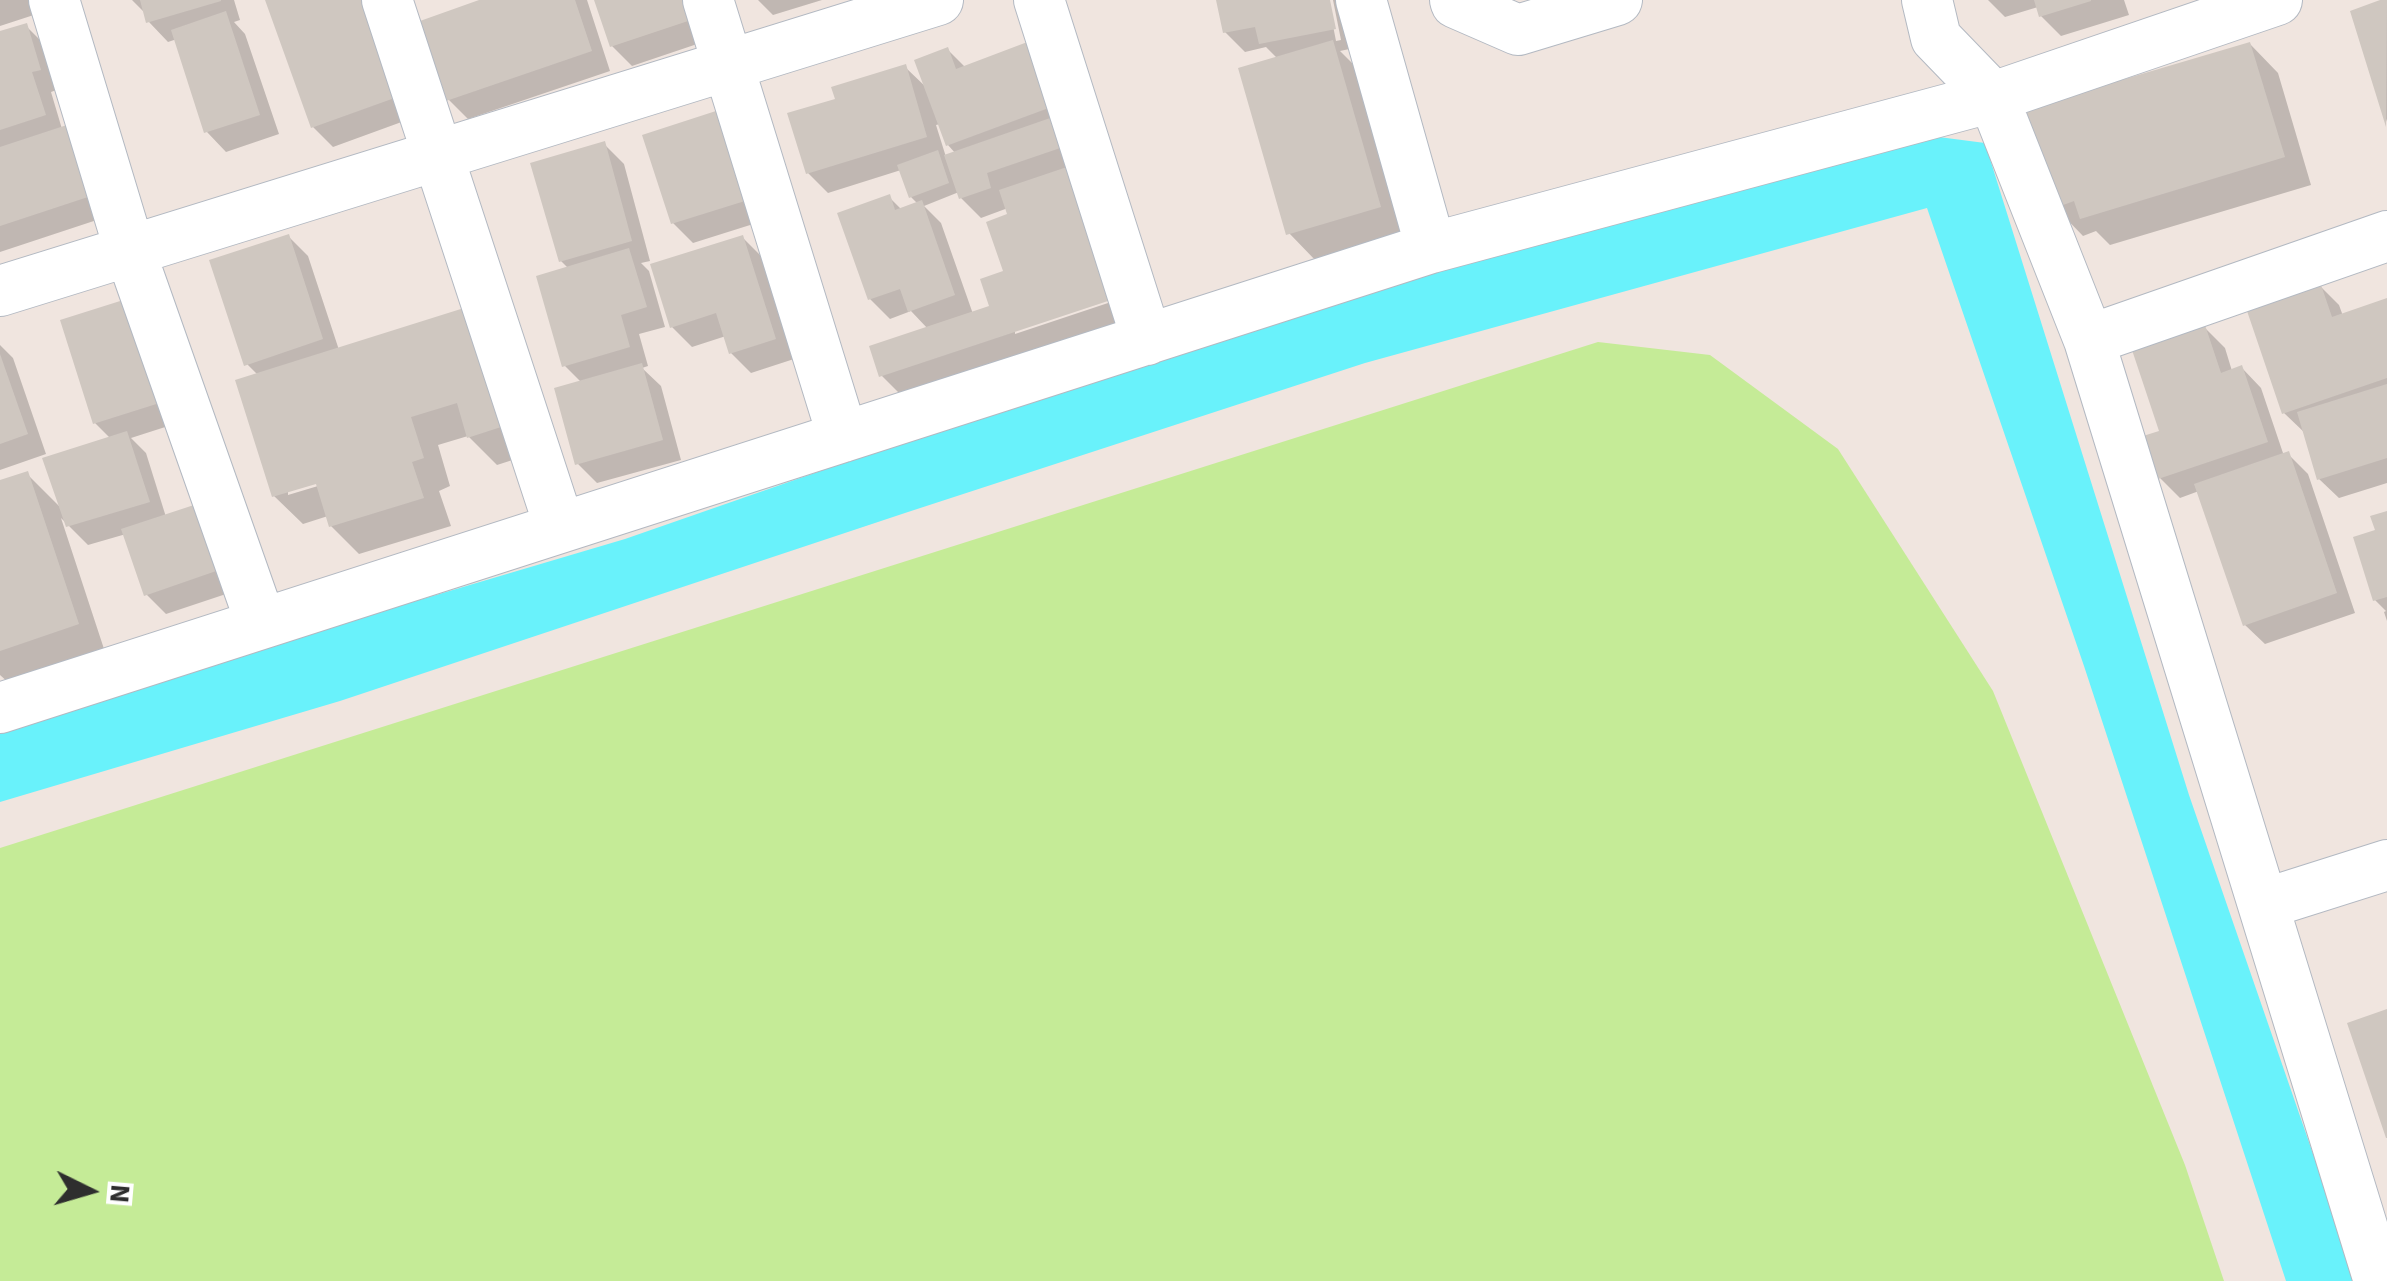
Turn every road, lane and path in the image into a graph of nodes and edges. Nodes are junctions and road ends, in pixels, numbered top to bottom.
1 (54, 0) edge
2 (387, 0) edge
3 (708, 0) edge
4 (938, 0) edge
5 (1038, 0) edge
6 (1361, 0) edge
7 (1455, 0) edge
8 (1617, 0) edge
9 (1927, 0) edge
10 (2277, 0) edge
11 (727, 66) junction
12 (1993, 97) junction
13 (438, 156) junction
14 (2387, 236) edge
15 (1432, 248) junction
16 (130, 251) junction
17 (0, 291) edge
18 (1147, 340) junction
19 (2089, 340) junction
20 (843, 437) junction
21 (560, 528) junction
22 (261, 624) junction
23 (0, 708) edge
24 (2387, 865) edge
25 (2264, 904) junction
26 (2379, 1281) edge

1 - 16 street
2 - 13 street
3 - 11 street
4 - 11 street
5 - 18 street
6 - 15 street
7 - 8 street
9 - 12 street
10 - 12 street
11 - 13 street
11 - 20 street
12 - 15 street
12 - 19 street
13 - 16 street
13 - 21 street
14 - 19 street
15 - 18 street
16 - 17 street
16 - 22 street
18 - 20 street
19 - 25 street
20 - 21 street
21 - 22 street
22 - 23 street
24 - 25 street
25 - 26 street

